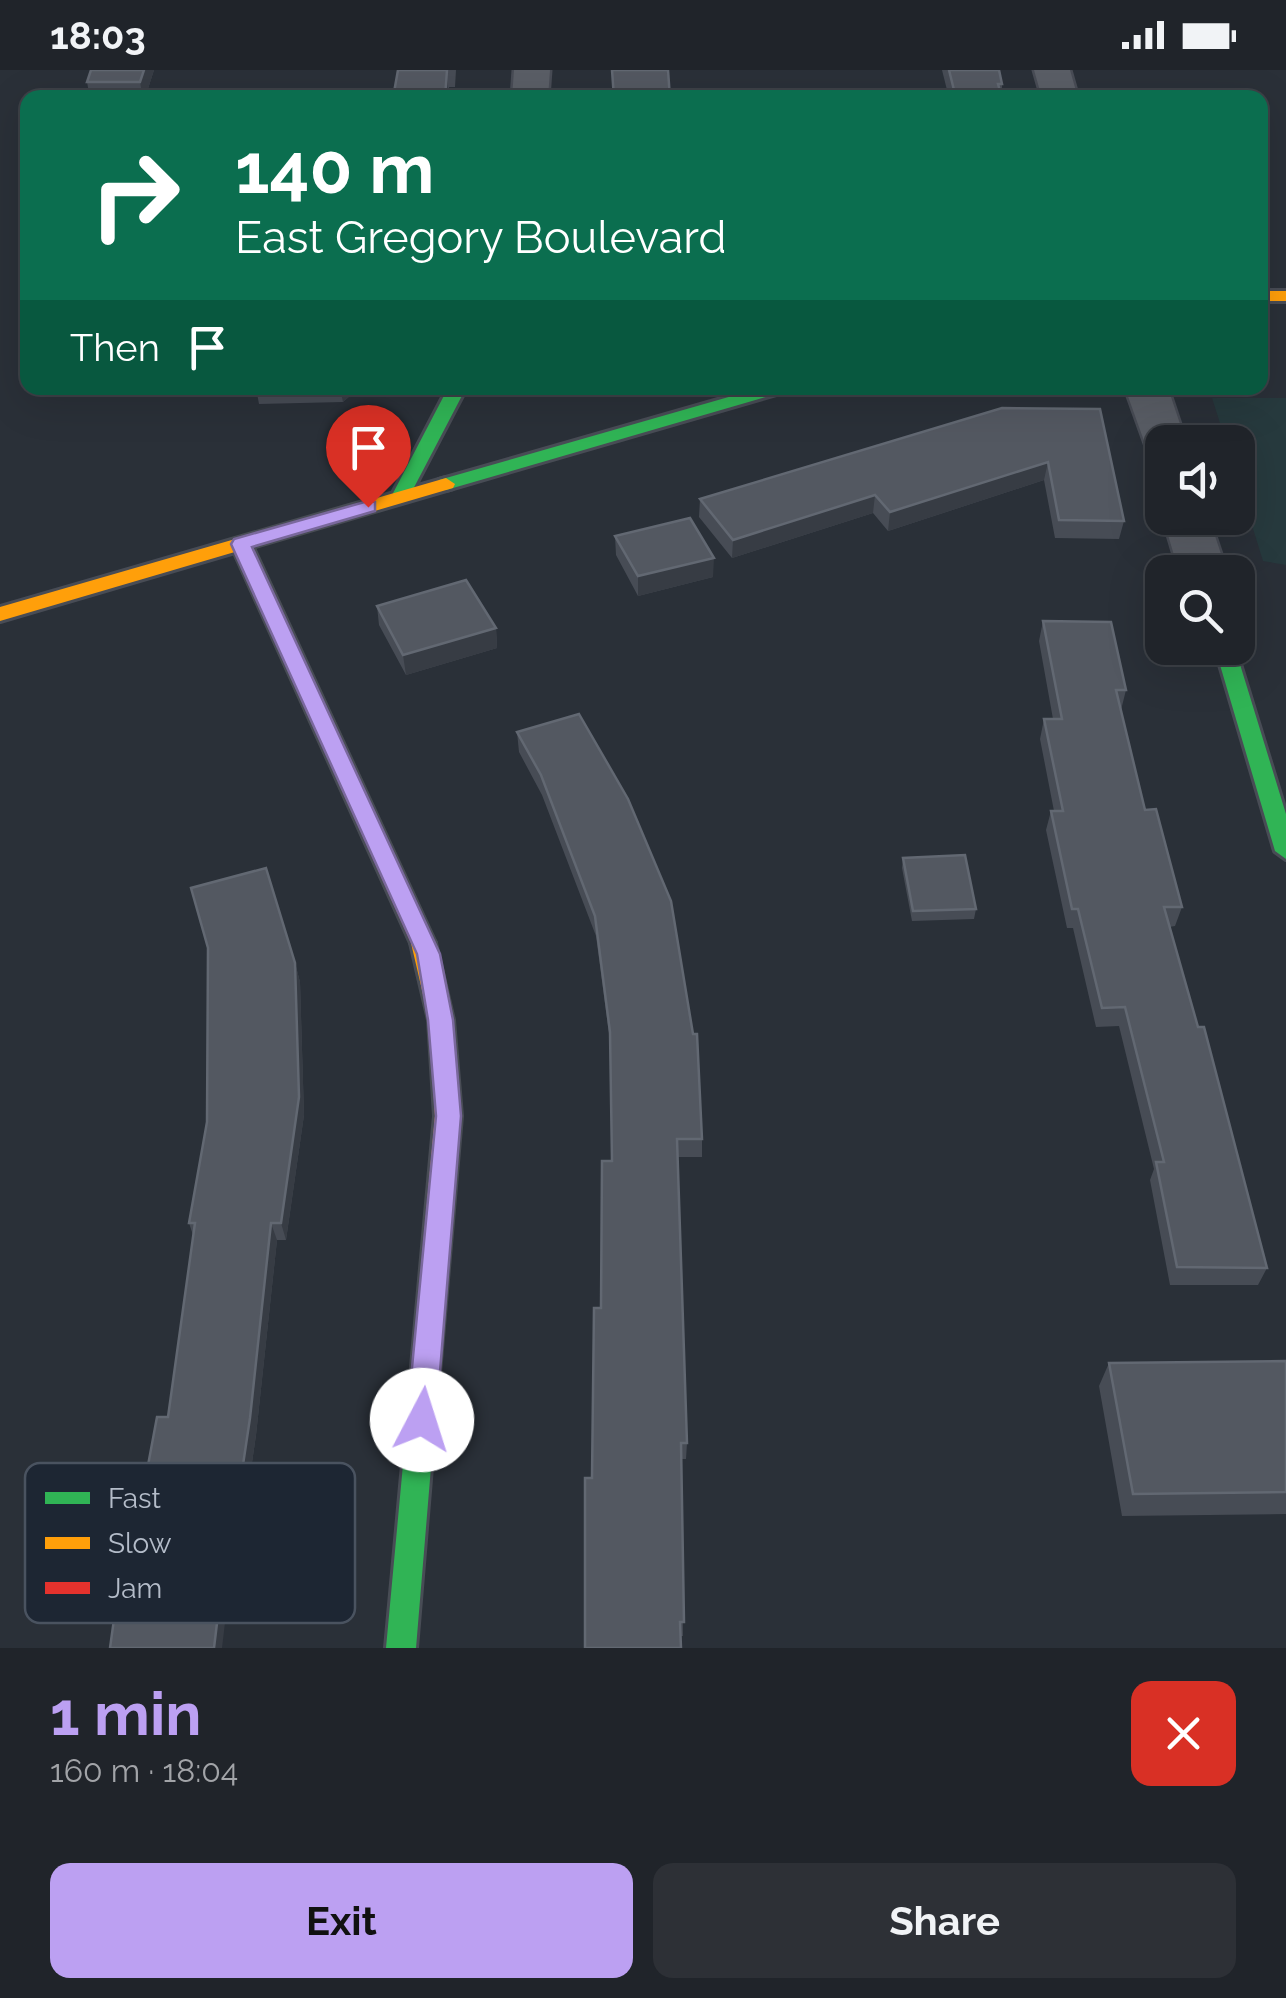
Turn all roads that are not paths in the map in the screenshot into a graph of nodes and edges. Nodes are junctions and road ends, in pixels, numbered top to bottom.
1 (453, 395) edge
2 (753, 395) edge
3 (1149, 395) edge
4 (1159, 425) edge
5 (400, 498) junction
6 (241, 544) junction
7 (0, 614) edge
8 (1230, 665) edge
9 (1286, 851) edge
10 (402, 1648) edge

1 - 5 street
2 - 5 street
3 - 4 street
5 - 6 street
6 - 7 street
6 - 10 street
8 - 9 street

